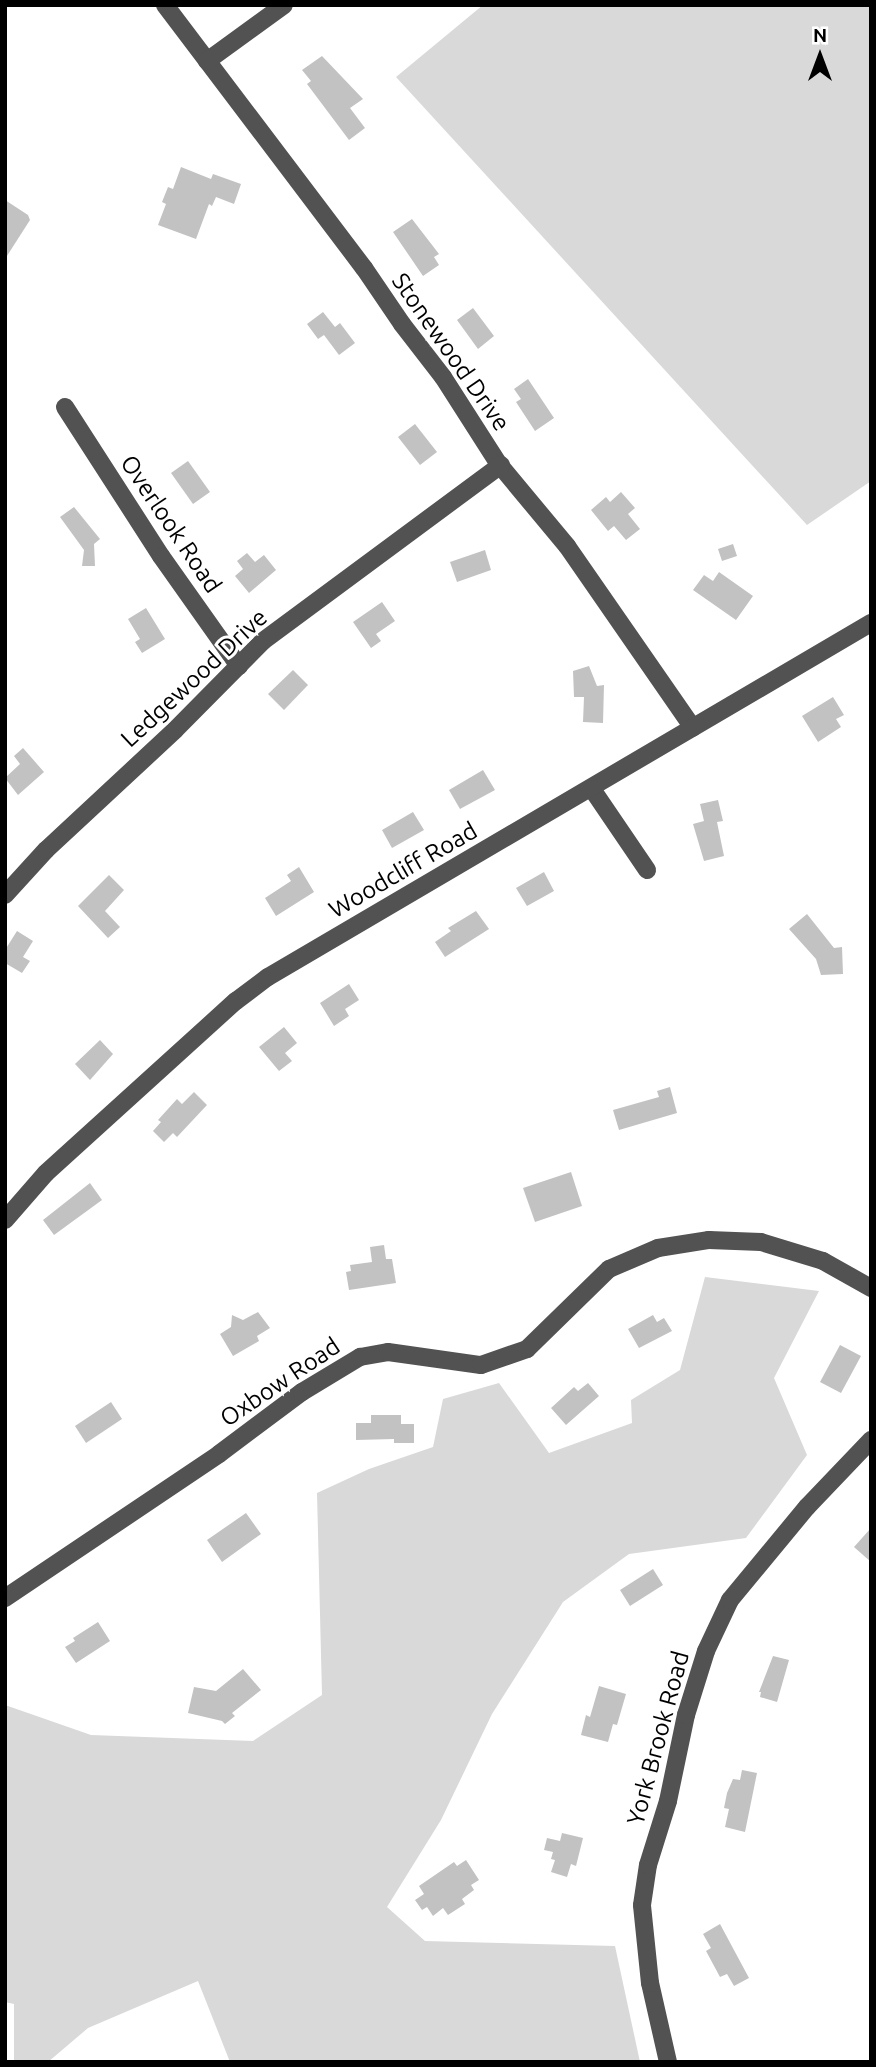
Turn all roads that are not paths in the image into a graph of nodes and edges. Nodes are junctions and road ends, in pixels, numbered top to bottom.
1 (165, 5) edge
2 (284, 5) edge
3 (207, 61) junction
4 (65, 407) dead end
5 (501, 466) junction
6 (871, 623) edge
7 (239, 666) junction
8 (693, 728) junction
9 (592, 789) junction
10 (647, 870) dead end
11 (5, 895) edge
12 (5, 1220) edge
13 (871, 1288) edge
14 (871, 1440) edge
15 (5, 1598) edge
16 (668, 2062) edge

1 - 3 street, Stonewood Drive
2 - 3 street
3 - 5 street, Stonewood Drive
4 - 7 street, Overlook Road
5 - 7 street, Ledgewood Drive
5 - 8 street, Stonewood Drive
6 - 8 street, Woodcliff Road
7 - 11 street, Ledgewood Drive
8 - 9 street, Woodcliff Road
9 - 10 street
9 - 12 street, Woodcliff Road
13 - 15 street, Oxbow Road
14 - 16 street, York Brook Road

